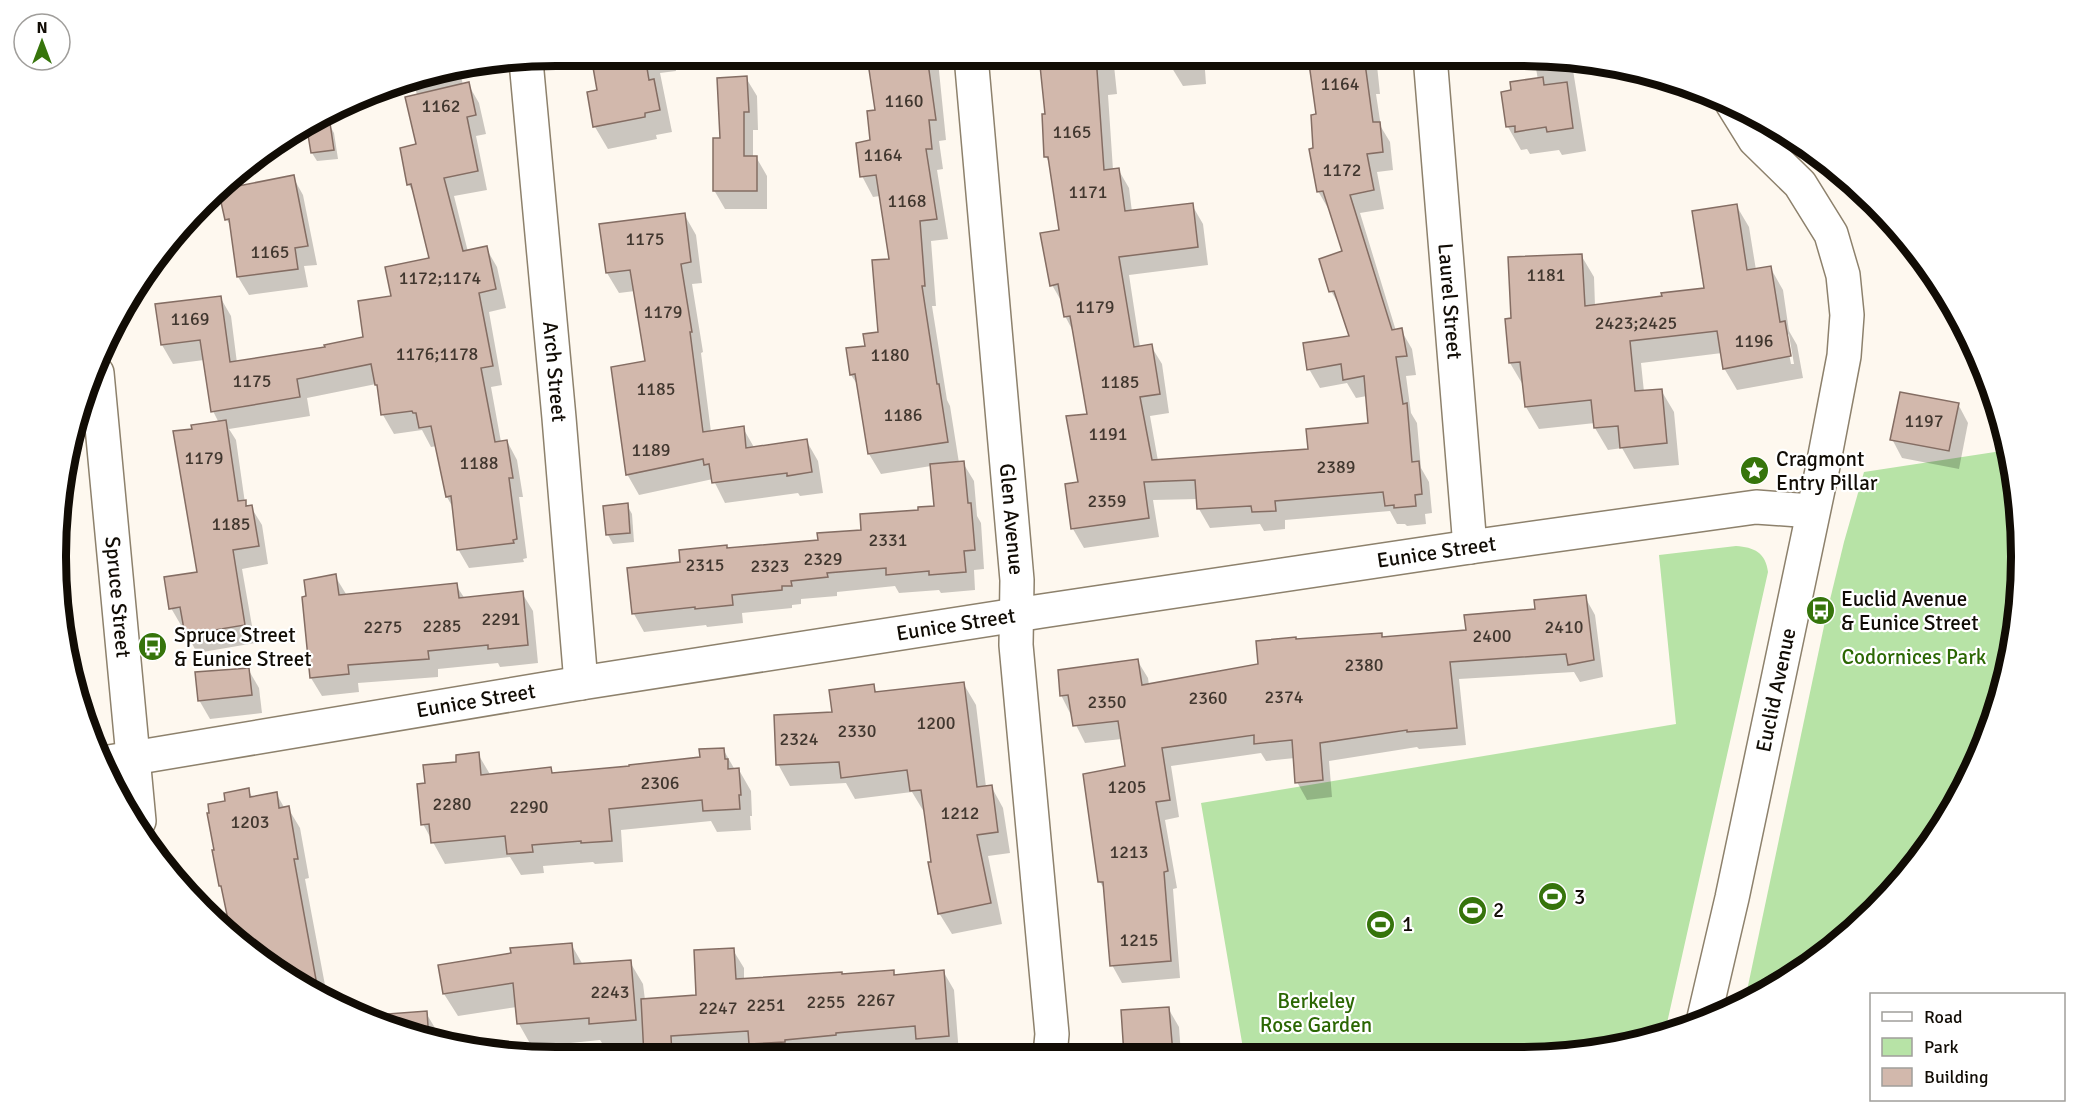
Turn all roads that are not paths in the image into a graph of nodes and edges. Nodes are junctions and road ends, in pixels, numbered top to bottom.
1 (973, 66) edge
2 (1431, 66) edge
3 (527, 67) edge
4 (1742, 120) edge
5 (98, 384) edge
6 (1812, 511) junction
7 (1470, 547) junction
8 (1016, 615) junction
9 (581, 683) junction
10 (118, 761) edge
11 (133, 803) edge
12 (1706, 1011) edge
13 (1051, 1047) edge

1 - 8 street, Glen Avenue
2 - 7 street, Laurel Street
3 - 9 street, Arch Street
4 - 6 street, Euclid Avenue
5 - 10 street, Spruce Street
6 - 7 street, Eunice Street
6 - 12 street, Euclid Avenue
7 - 8 street, Eunice Street
8 - 9 street, Eunice Street
8 - 13 street, Glen Avenue
9 - 10 street, Eunice Street
10 - 11 street, Spruce Street

